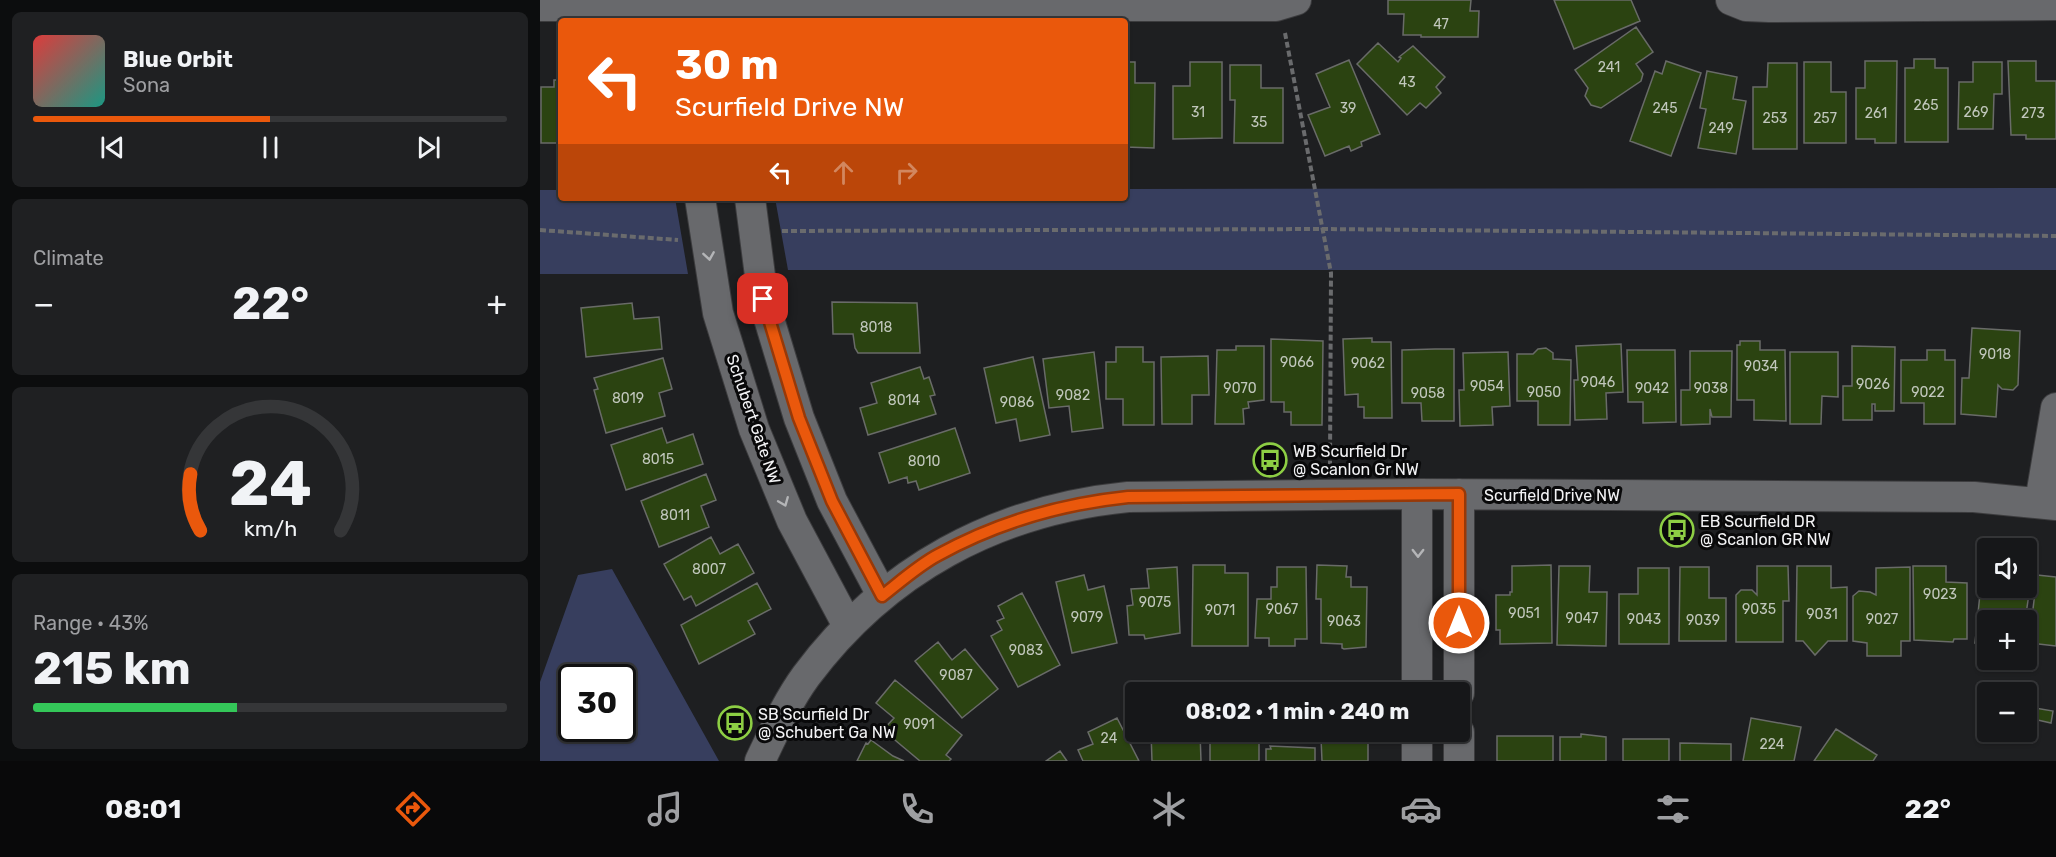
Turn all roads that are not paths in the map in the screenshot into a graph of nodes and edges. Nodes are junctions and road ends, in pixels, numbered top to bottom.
1 (1731, 0) edge
2 (1290, 3) edge
3 (2056, 5) edge
4 (540, 6) edge
5 (693, 14) edge
6 (740, 14) edge
7 (700, 201) edge
8 (750, 201) edge
9 (763, 299) junction
10 (718, 313) junction
11 (2056, 408) edge
12 (1417, 494) junction
13 (1459, 494) junction
14 (2048, 504) edge
15 (882, 596) junction
16 (848, 626) junction
17 (1417, 682) edge
18 (1459, 682) edge
19 (1417, 742) edge
20 (1459, 742) edge
21 (760, 761) edge
22 (1417, 761) edge
23 (1459, 761) edge

1 - 3 street
2 - 6 street
4 - 5 street
5 - 6 street
7 -> 10 street, Schubert Gate NW
8 - 9 street
9 - 10 street
9 - 15 street
10 -> 16 street, Schubert Gate NW
11 - 14 street
12 - 13 street, Scurfield Drive NW
12 - 15 street, Scurfield Drive NW
12 -> 17 street
13 - 14 street, Scurfield Drive NW
13 - 18 street
15 - 16 street, Scurfield Drive NW
16 - 21 street, Scurfield Drive NW
19 - 22 street
20 - 23 street

